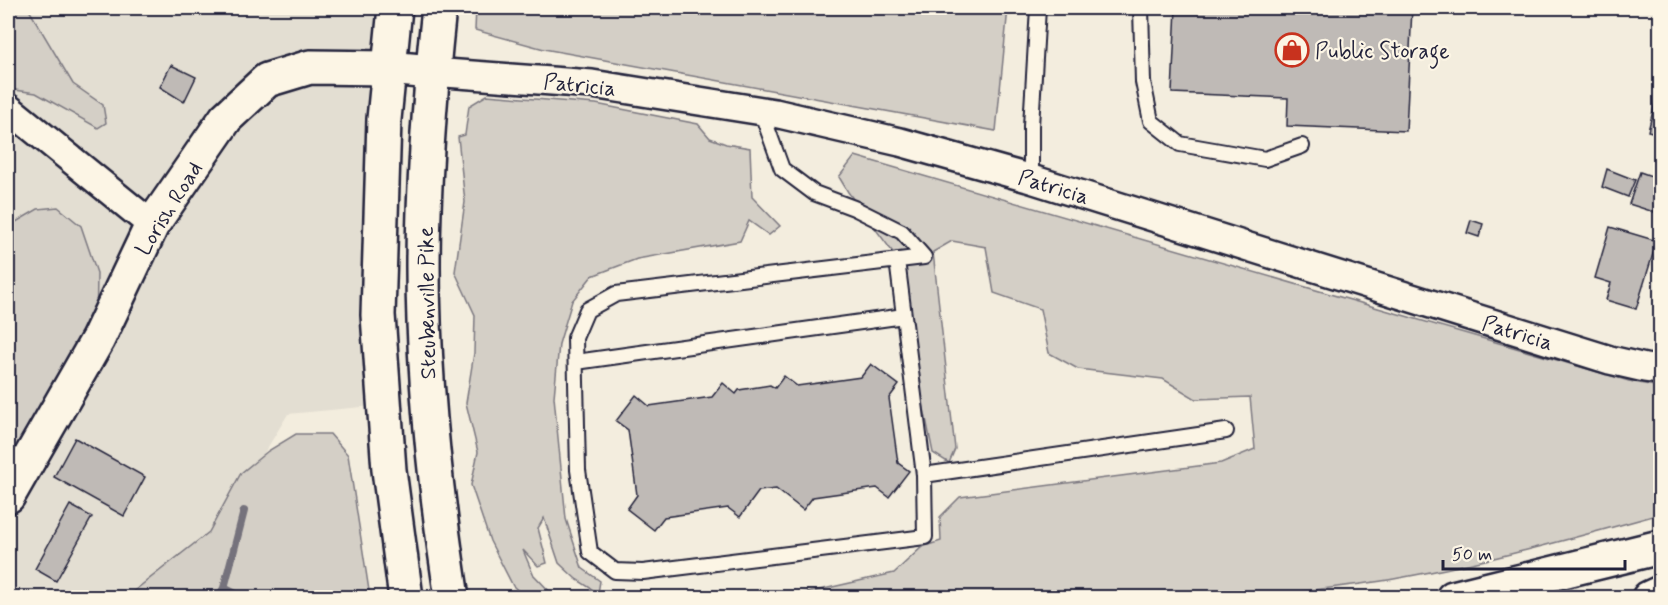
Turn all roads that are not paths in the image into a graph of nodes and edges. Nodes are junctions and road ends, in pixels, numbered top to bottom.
1 (395, 8) edge
2 (439, 8) edge
3 (1038, 8) edge
4 (1141, 8) edge
5 (388, 68) junction
6 (432, 72) junction
7 (8, 108) edge
8 (761, 111) junction
9 (1302, 146) dead end
10 (1031, 179) junction
11 (152, 225) junction
12 (897, 260) junction
13 (904, 316) junction
14 (576, 362) junction
15 (1660, 370) edge
16 (1226, 431) dead end
17 (924, 475) junction
18 (8, 496) edge
19 (1660, 547) edge
20 (1660, 593) edge
21 (406, 597) edge
22 (452, 597) edge
23 (1453, 597) edge
24 (1649, 597) edge

1 - 5 main road, Steubenville Pike
2 - 6 main road, Steubenville Pike
3 - 10 lane
4 - 9 lane
5 - 6 main road, Lorish Road
5 - 11 main road, Lorish Road
5 - 21 main road, Steubenville Pike
6 - 8 street, Patricia
6 - 22 main road, Steubenville Pike
7 - 11 street
8 - 10 street, Patricia
8 - 12 lane
10 - 15 street, Patricia
11 - 18 main road, Lorish Road
12 - 13 lane
12 - 14 lane
13 - 14 lane
13 - 17 lane
14 - 17 lane
16 - 17 lane
19 - 23 main road
20 - 24 main road

